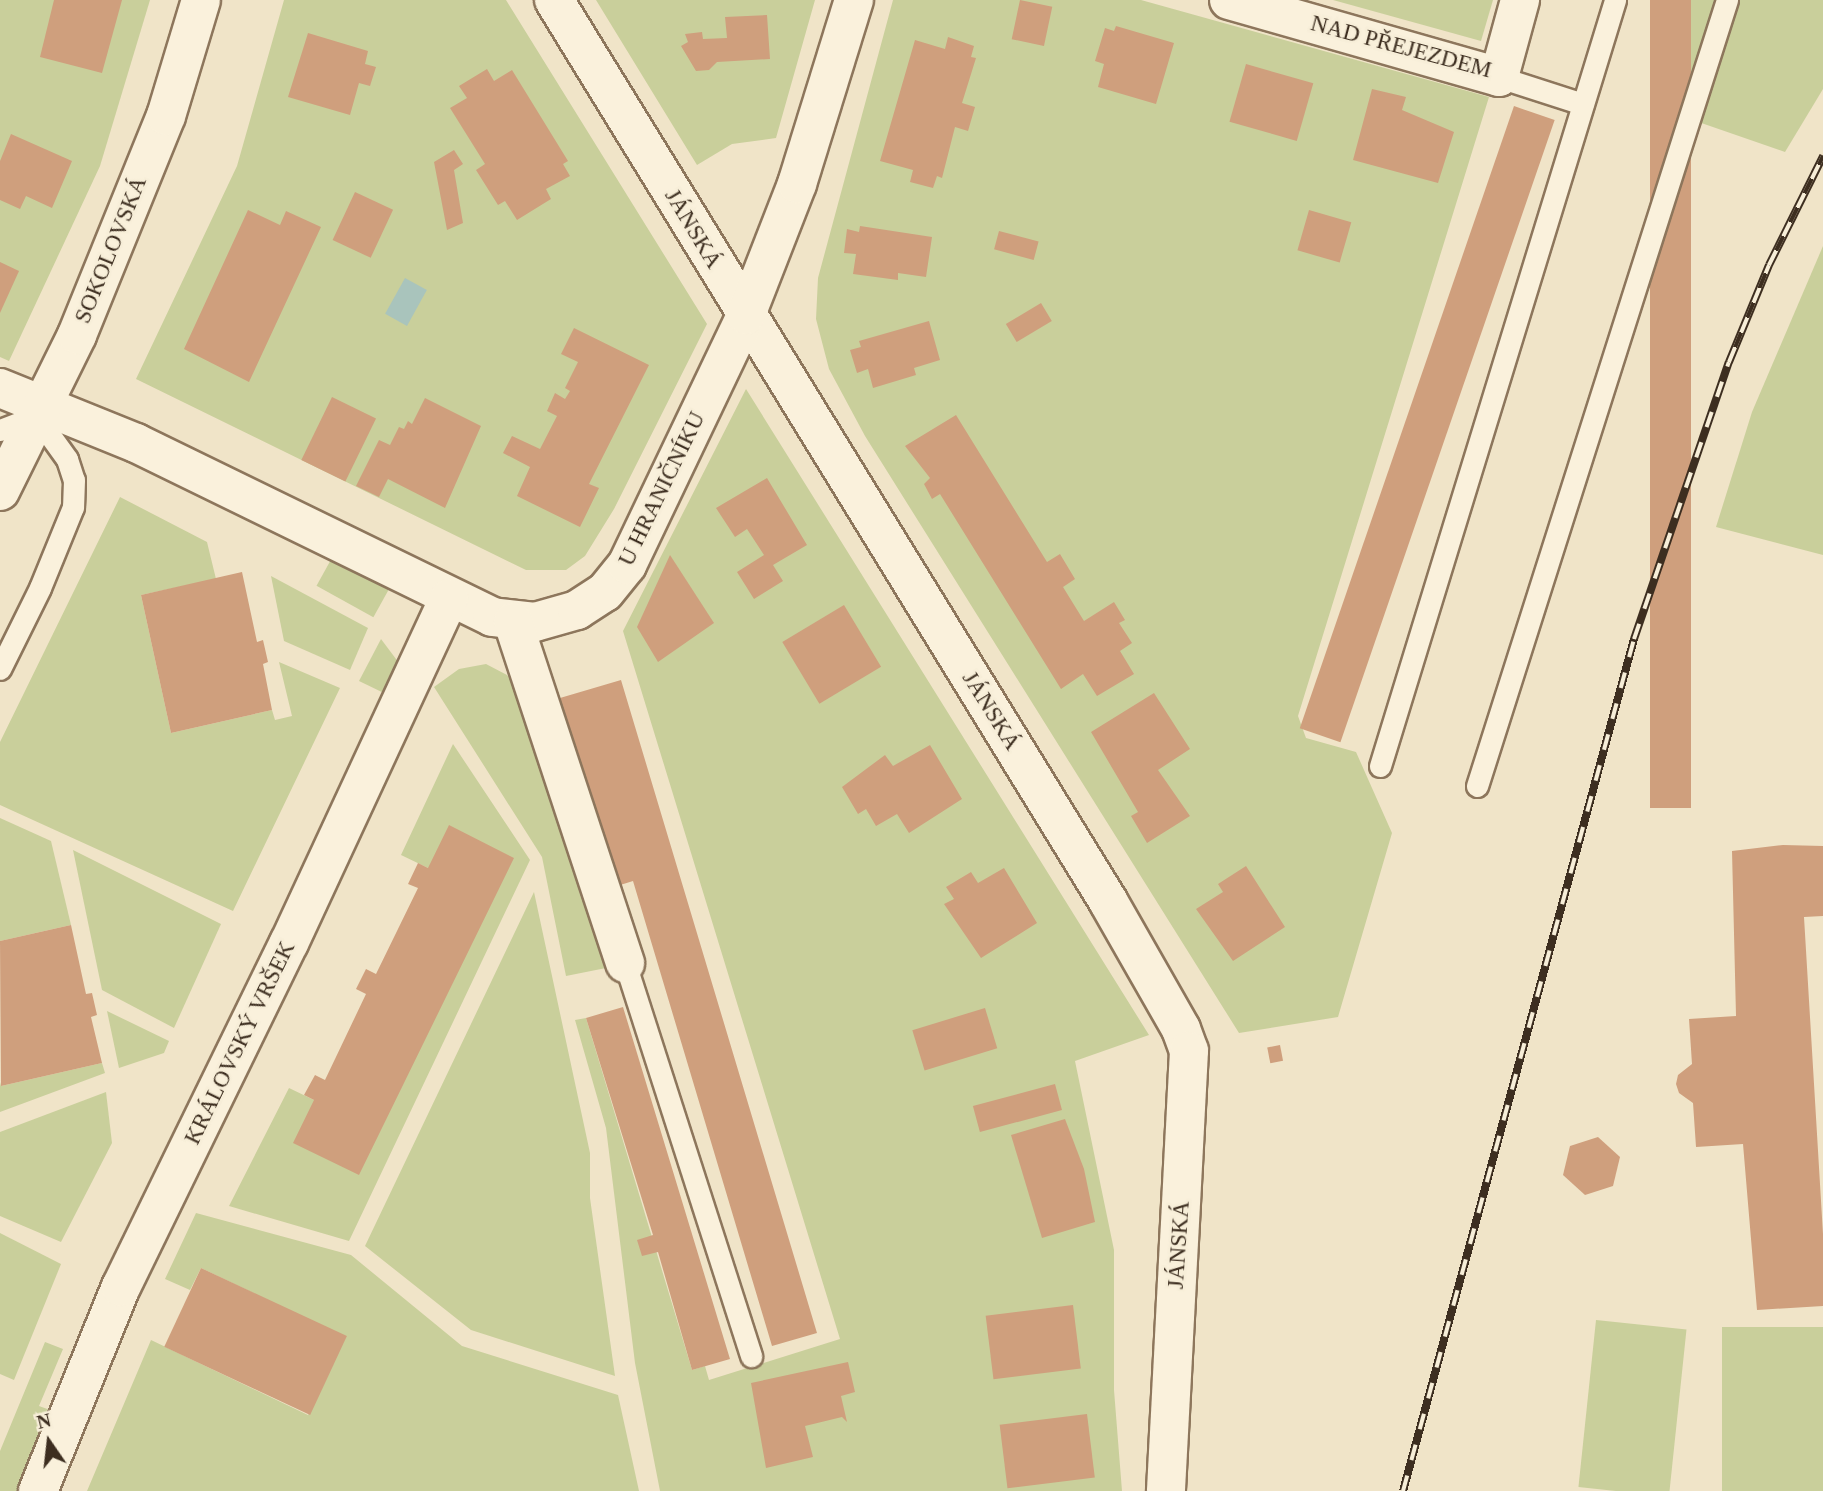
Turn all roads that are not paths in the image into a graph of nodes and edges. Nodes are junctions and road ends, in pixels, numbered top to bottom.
1 (201, 0) edge
2 (554, 0) edge
3 (854, 0) edge
4 (1229, 0) edge
5 (1520, 0) edge
6 (1615, 0) edge
7 (1727, 0) edge
8 (1499, 77) junction
9 (1583, 104) junction
10 (746, 315) junction
11 (0, 388) edge
12 (39, 411) junction
13 (0, 430) edge
14 (0, 491) edge
15 (449, 598) junction
16 (513, 622) junction
17 (0, 669) edge
18 (1380, 766) dead end
19 (1477, 786) dead end
20 (625, 963) joint
21 (751, 1356) dead end
22 (38, 1491) edge
23 (1166, 1491) edge

1 - 12 street, SOKOLOVSKÁ
2 - 10 street, JÁNSKÁ
3 - 10 street, U HRANIČNÍKU
4 - 8 street, NAD PŘEJEZDEM
5 - 8 street, NAD PŘEJEZDEM
6 - 9 lane
7 - 19 lane
8 - 9 lane
9 - 18 lane
10 - 16 street, U HRANIČNÍKU
10 - 23 street, JÁNSKÁ
11 - 12 street, U HRANIČNÍKU
12 - 13 lane
12 - 14 street, SOKOLOVSKÁ
12 - 15 street, U HRANIČNÍKU
12 - 17 lane
15 - 16 street, U HRANIČNÍKU
15 - 22 street, KRÁLOVSKÝ VRŠEK
16 - 20 street
20 - 21 lane

